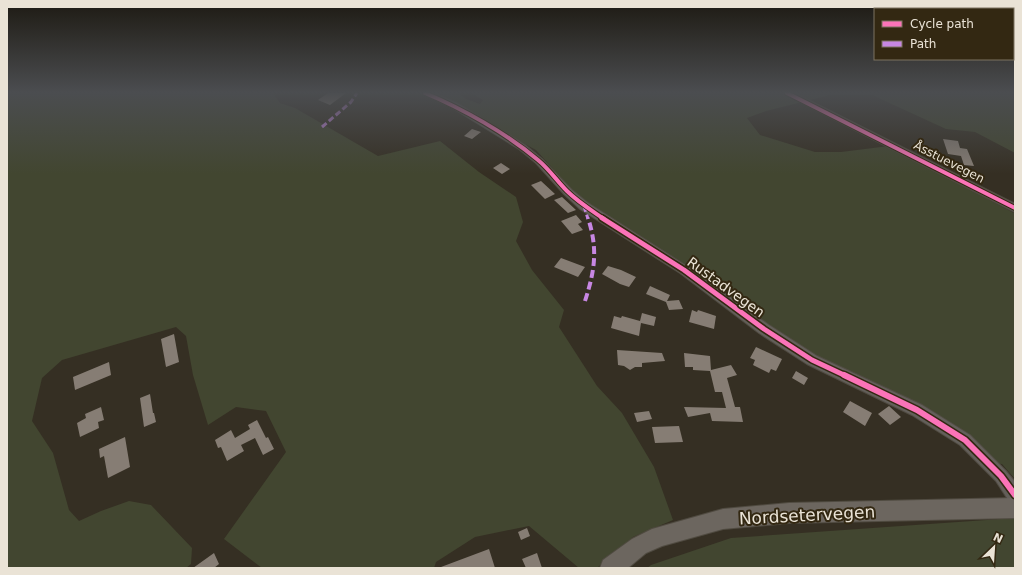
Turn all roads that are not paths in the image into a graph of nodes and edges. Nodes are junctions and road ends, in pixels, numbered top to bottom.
1 (478, 120) edge
2 (840, 120) edge
3 (1015, 208) edge
4 (1015, 495) edge
5 (1015, 508) edge
6 (611, 568) edge

1 - 4 street, Rustadvegen
2 - 3 street, Åsstuevegen
5 - 6 main road, Nordsetervegen

